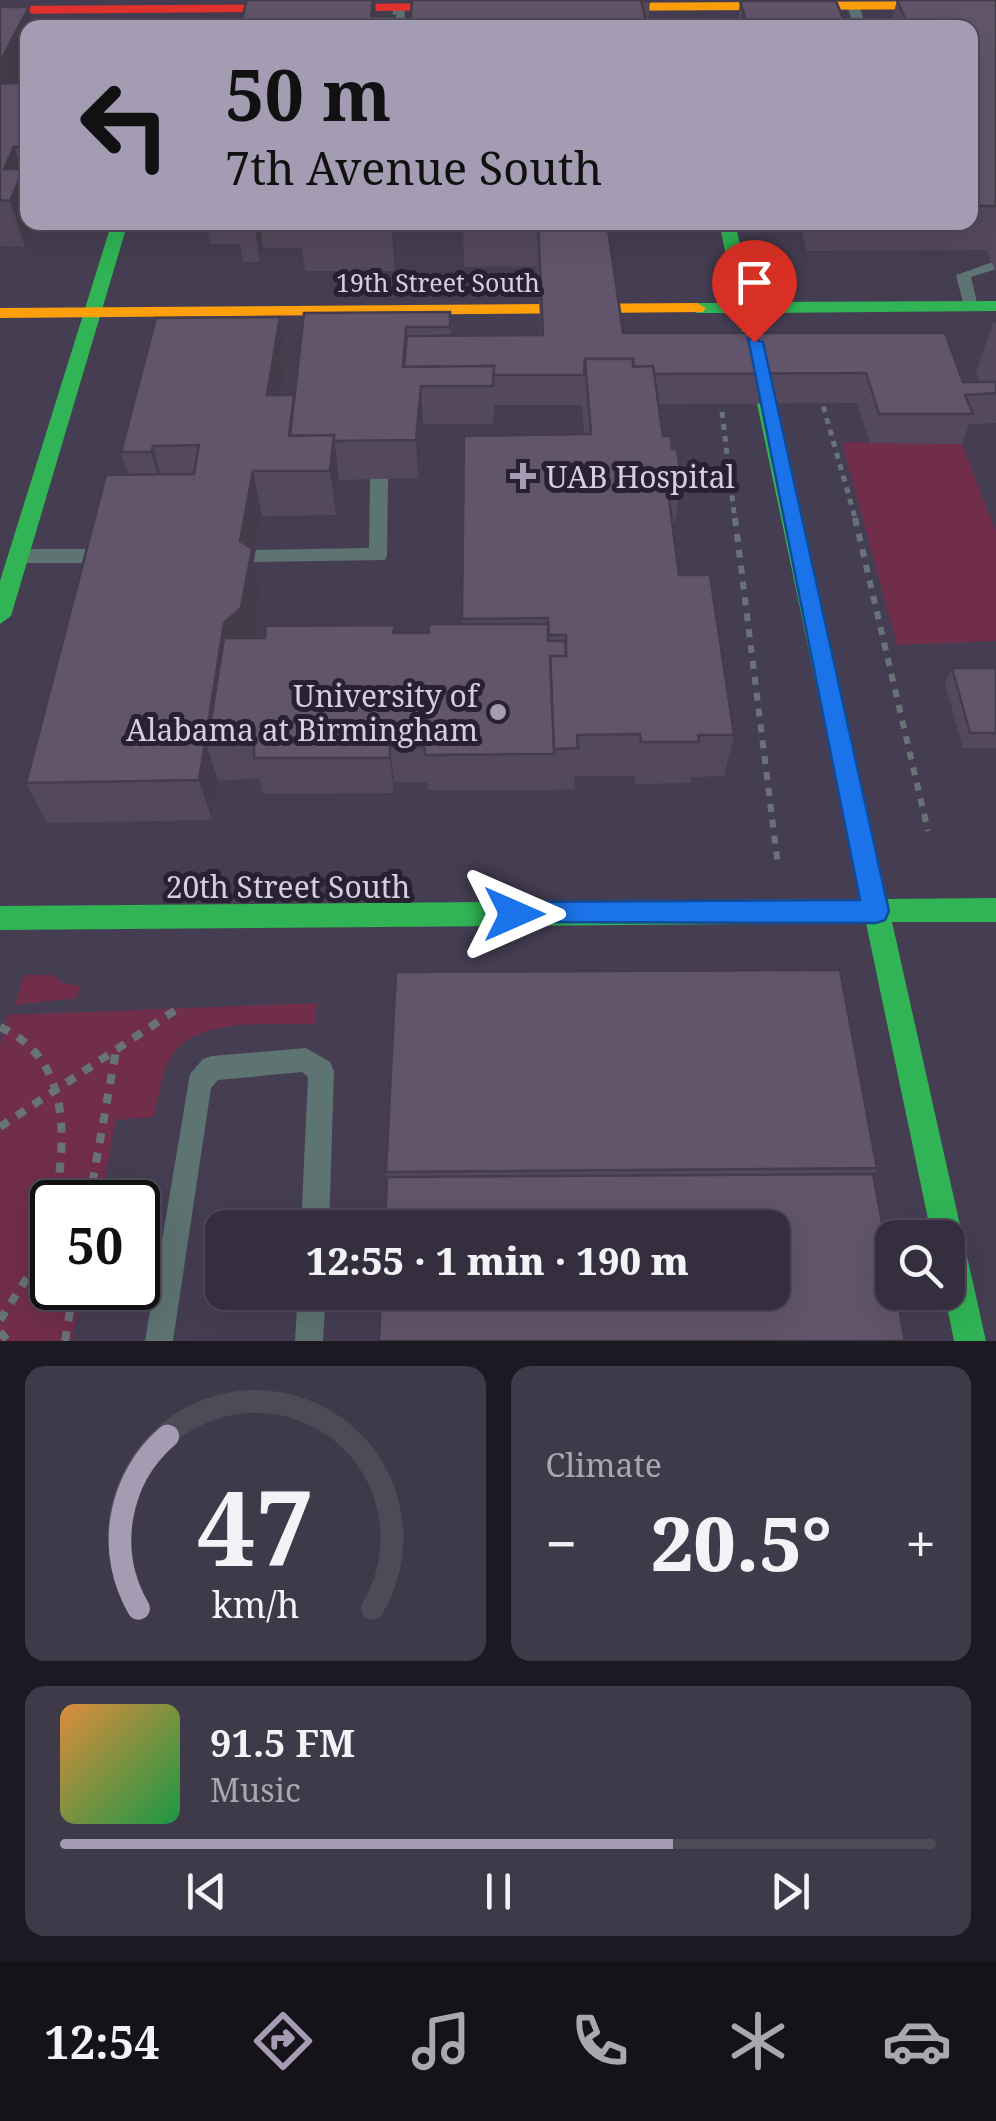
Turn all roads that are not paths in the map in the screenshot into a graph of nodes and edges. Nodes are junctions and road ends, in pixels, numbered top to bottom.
1 (996, 5) edge
2 (517, 7) edge
3 (554, 7) edge
4 (0, 10) edge
5 (681, 11) edge
6 (184, 12) edge
7 (399, 17) edge
8 (460, 17) edge
9 (857, 17) edge
10 (118, 230) edge
11 (729, 230) edge
12 (993, 265) dead end
13 (996, 306) edge
14 (970, 307) junction
15 (747, 308) junction
16 (0, 312) edge
17 (93, 312) junction
18 (379, 479) edge
19 (18, 556) junction
20 (112, 556) edge
21 (255, 557) edge
22 (0, 616) edge
23 (996, 910) edge
24 (876, 911) junction
25 (0, 918) edge
26 (316, 1210) edge
27 (944, 1220) edge
28 (311, 1310) edge
29 (996, 1311) edge
30 (964, 1312) joint
31 (160, 1341) edge
32 (309, 1341) edge
33 (970, 1341) edge

1 - 9 street
2 - 8 street
3 - 5 street
4 - 6 street
5 - 9 street
6 - 7 street
7 - 8 street
10 - 17 street
11 - 15 street
12 - 14 lane
13 - 14 street, 19th Street South
14 - 15 street, 19th Street South
15 - 17 street, 19th Street South
15 - 24 street
16 - 17 street, 19th Street South
17 - 19 street
18 - 21 lane
19 - 20 lane
19 - 22 street
23 - 24 street, 20th Street South
24 - 25 street, 20th Street South
24 - 27 street
26 - 31 lane
28 - 32 lane
29 - 30 lane
30 - 33 street

